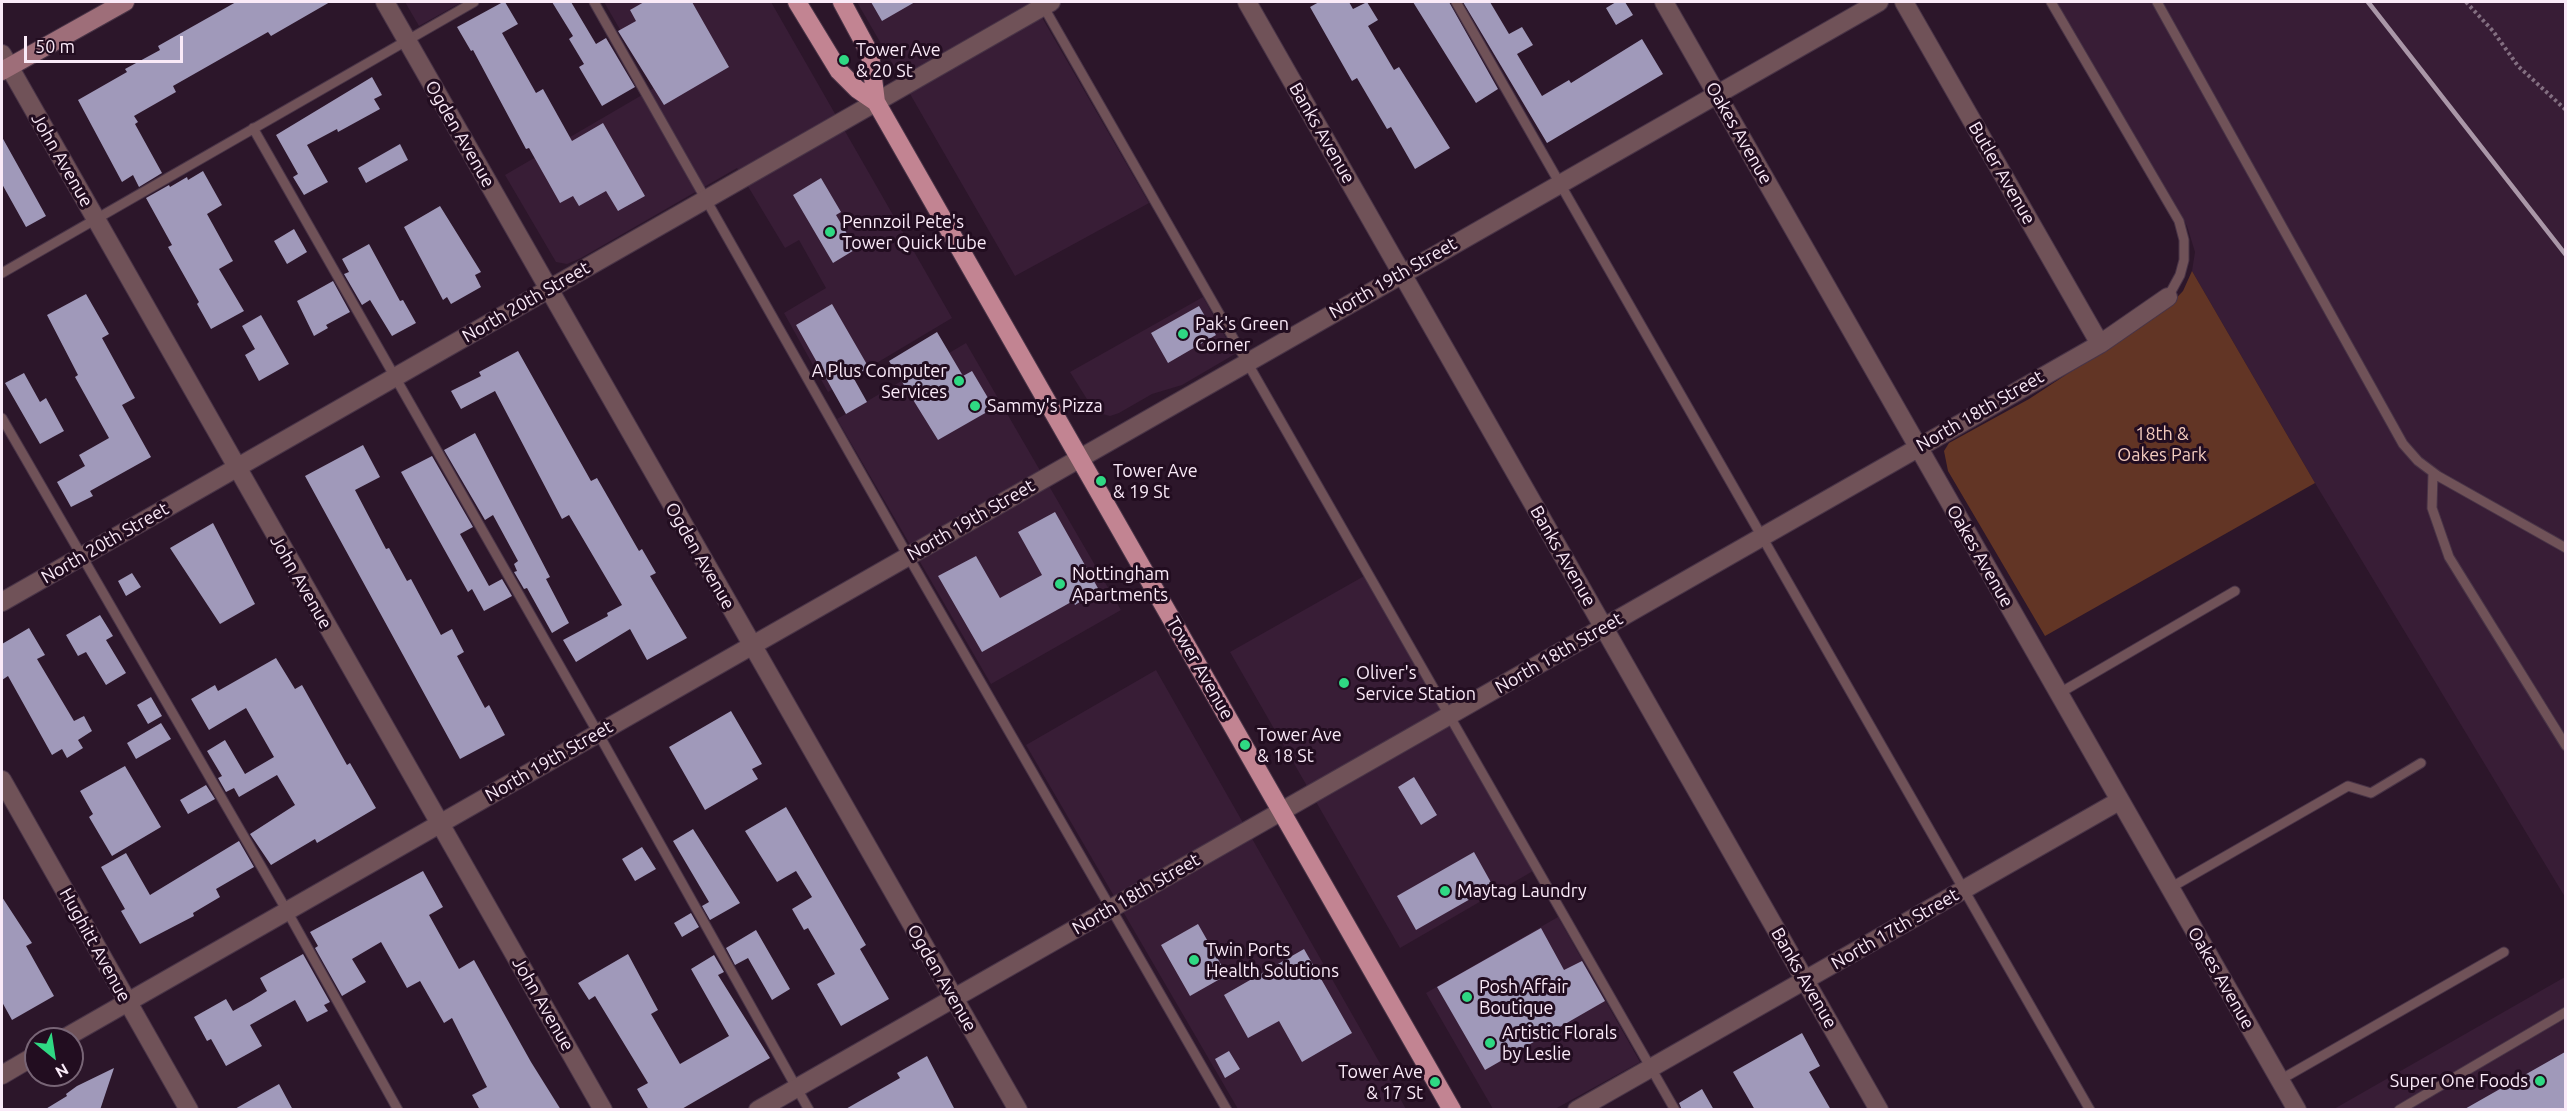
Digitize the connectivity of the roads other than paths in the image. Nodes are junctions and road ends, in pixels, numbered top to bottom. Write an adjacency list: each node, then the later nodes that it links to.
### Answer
1 (125, 2): 16 (street)
2 (385, 2): 15 (street, Ogden Avenue)
3 (474, 2): 15 (lane)
4 (594, 2): 21 (lane)
5 (796, 2): 18 (main road, Tower Avenue)
6 (842, 2): 18 (main road, Tower Avenue)
7 (1247, 2): 24 (street, Banks Avenue)
8 (1456, 2): 20 (lane)
9 (1664, 2): 17 (street, Oakes Avenue)
10 (1879, 2): 17 (street, North 19th Street)
11 (1904, 2): 27 (street, Butler Avenue)
12 (2051, 2): 26 (lane)
13 (2157, 2): 34 (lane)
14 (1045, 3): 18 (street, North 20th Street); 28 (lane)
15 (407, 40): 19 (lane); 25 (street, Ogden Avenue)
16 (4, 64): 22 (street, John Avenue)
17 (1716, 93): 20 (street, North 19th Street); 31 (street, Oakes Avenue)
18 (876, 102): 21 (street, North 20th Street); 32 (main road, Tower Avenue)
19 (253, 128): 22 (lane); 29 (lane)
20 (1560, 182): 24 (street, North 19th Street); 35 (lane)
21 (707, 199): 25 (street, North 20th Street); 38 (lane)
22 (95, 218): 23 (lane); 33 (street, John Avenue)
23 (2, 273)
24 (1401, 273): 28 (street, North 19th Street); 41 (street, Banks Avenue)
25 (549, 289): 29 (street, North 20th Street); 42 (street, Ogden Avenue)
26 (2168, 297): 27 (street, North 18th Street)
27 (2100, 344): 31 (street, North 18th Street)
28 (1247, 362): 32 (street, North 19th Street); 44 (lane)
29 (395, 377): 33 (street, North 20th Street); 45 (lane)
30 (2, 418): 37 (lane)
31 (1918, 447): 35 (street, North 18th Street); 43 (street, Oakes Avenue)
32 (1079, 458): 38 (street, North 19th Street); 50 (main road, Tower Avenue)
33 (236, 468): 37 (street, North 20th Street); 51 (street, John Avenue)
34 (2433, 473): 36 (lane); 46 (lane)
35 (1762, 536): 41 (street, North 18th Street); 53 (lane)
36 (2565, 548)
37 (81, 556): 40 (street, North 20th Street); 55 (lane)
38 (908, 556): 42 (street, North 19th Street); 54 (lane)
39 (2235, 591): 43 (lane)
40 (2, 602)
41 (1603, 627): 44 (street, North 18th Street); 57 (street, Banks Avenue)
42 (751, 645): 45 (street, North 19th Street); 58 (street, Ogden Avenue)
43 (2058, 694): 49 (street, Oakes Avenue)
44 (1451, 714): 50 (street, North 18th Street); 63 (lane)
45 (598, 733): 51 (street, North 19th Street); 66 (lane)
46 (2565, 746)
47 (2421, 763): 52 (lane)
48 (2, 780): 59 (street, Hughitt Avenue)
49 (2119, 801): 52 (street, Oakes Avenue); 53 (street, North 17th Street)
50 (1281, 811): 54 (street, North 18th Street); 74 (main road, Tower Avenue)
51 (439, 824): 55 (street, North 19th Street); 69 (street, John Avenue)
52 (2170, 888): 65 (street, Oakes Avenue)
53 (1964, 890): 57 (street, North 17th Street); 78 (lane)
54 (1112, 908): 58 (street, North 18th Street); 73 (lane)
55 (287, 911): 59 (street, North 19th Street); 68 (lane)
56 (2504, 952): 65 (lane)
57 (1806, 981): 63 (street, North 17th Street); 77 (street, Banks Avenue)
58 (954, 998): 66 (street, North 18th Street); 72 (street, Ogden Avenue)
59 (127, 1003): 61 (street, North 19th Street); 67 (street, Hughitt Avenue)
60 (2565, 1012): 80 (lane)
61 (84, 1027)
62 (24, 1062): 64 (street)
63 (1651, 1068): 75 (street, North 17th Street); 76 (lane)
64 (2, 1075)
65 (2280, 1080): 79 (street, Oakes Avenue)
66 (796, 1087): 70 (street, North 18th Street); 71 (lane)
67 (189, 1110)
68 (398, 1110)
69 (603, 1110)
70 (758, 1110)
71 (809, 1110)
72 (1018, 1110)
73 (1227, 1110)
74 (1452, 1110)
75 (1577, 1110)
76 (1675, 1110)
77 (1879, 1110)
78 (2090, 1110)
79 (2296, 1110)
80 (2399, 1110)

